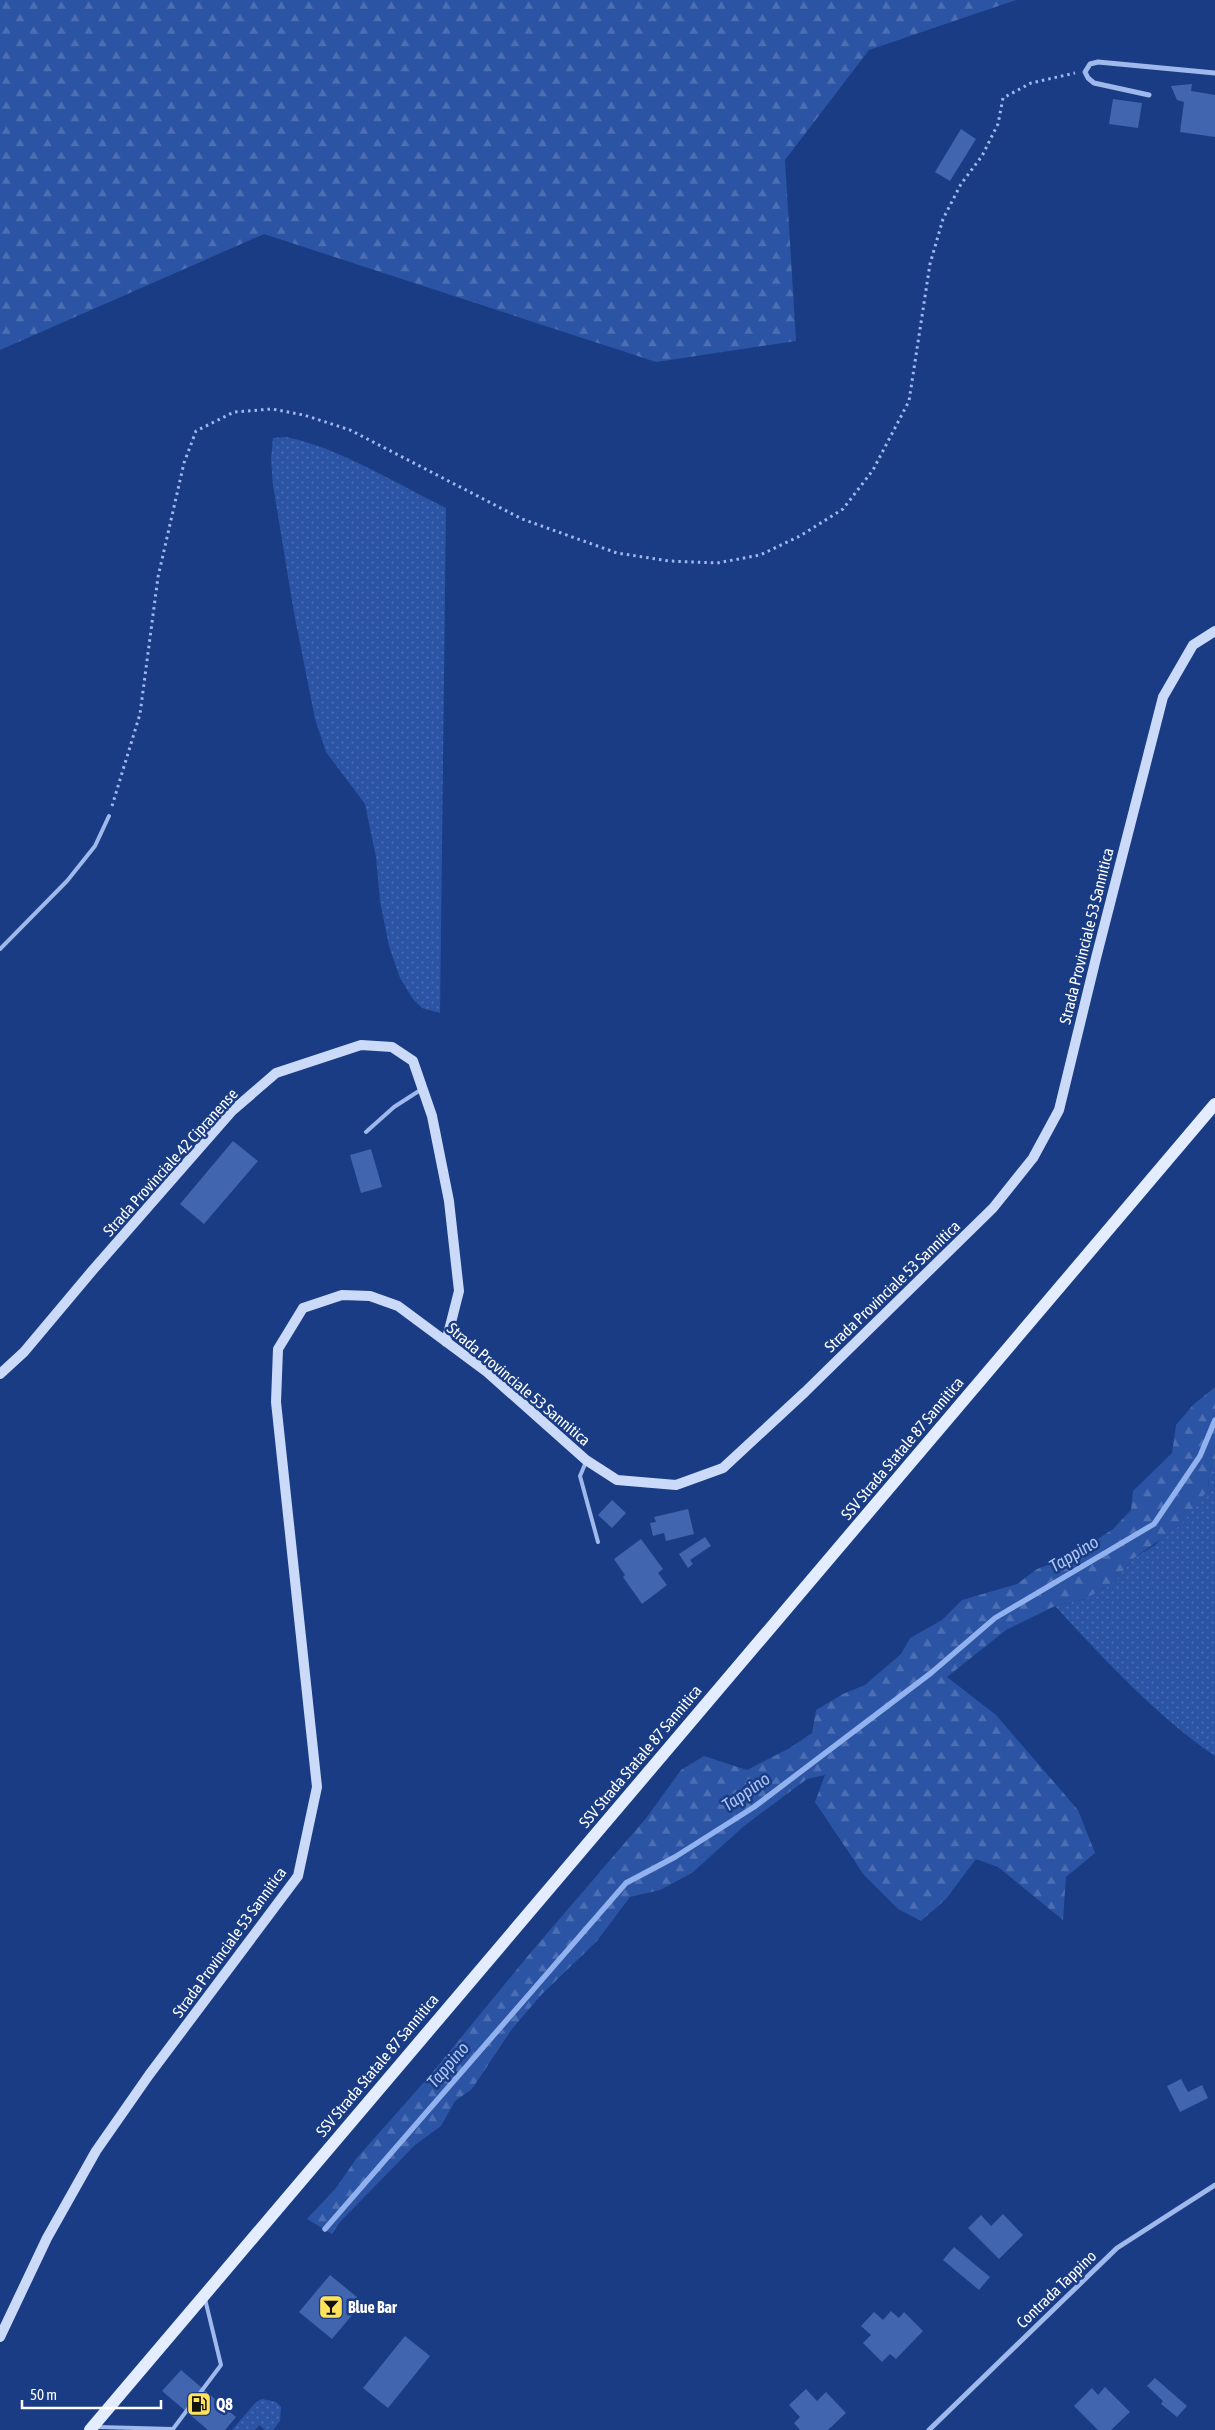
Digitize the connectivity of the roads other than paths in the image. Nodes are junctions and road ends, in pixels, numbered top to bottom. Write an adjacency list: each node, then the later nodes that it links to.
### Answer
1 (1215, 74): 2 (street)
2 (1149, 95)
3 (1215, 631): 11 (street, Strada Provinciale 53 Sannitica)
4 (109, 816): 5 (lane)
5 (0, 949)
6 (423, 1087): 8 (lane); 9 (street, Strada Provinciale 42 Cipranense); 10 (street, Strada Provinciale 42 Cipranense)
7 (1215, 1104): 14 (main road, SSV Strada Statale 87 Sannitica)
8 (366, 1132)
9 (446, 1342): 11 (street, Strada Provinciale 53 Sannitica); 15 (street, Strada Provinciale 53 Sannitica)
10 (0, 1374)
11 (586, 1460): 12 (lane)
12 (598, 1542)
13 (1215, 2185): 17 (street, Contrada Tappino)
14 (204, 2295): 16 (main road, SSV Strada Statale 87 Sannitica); 16 (lane)
15 (0, 2337)
16 (92, 2428)
17 (929, 2430)

